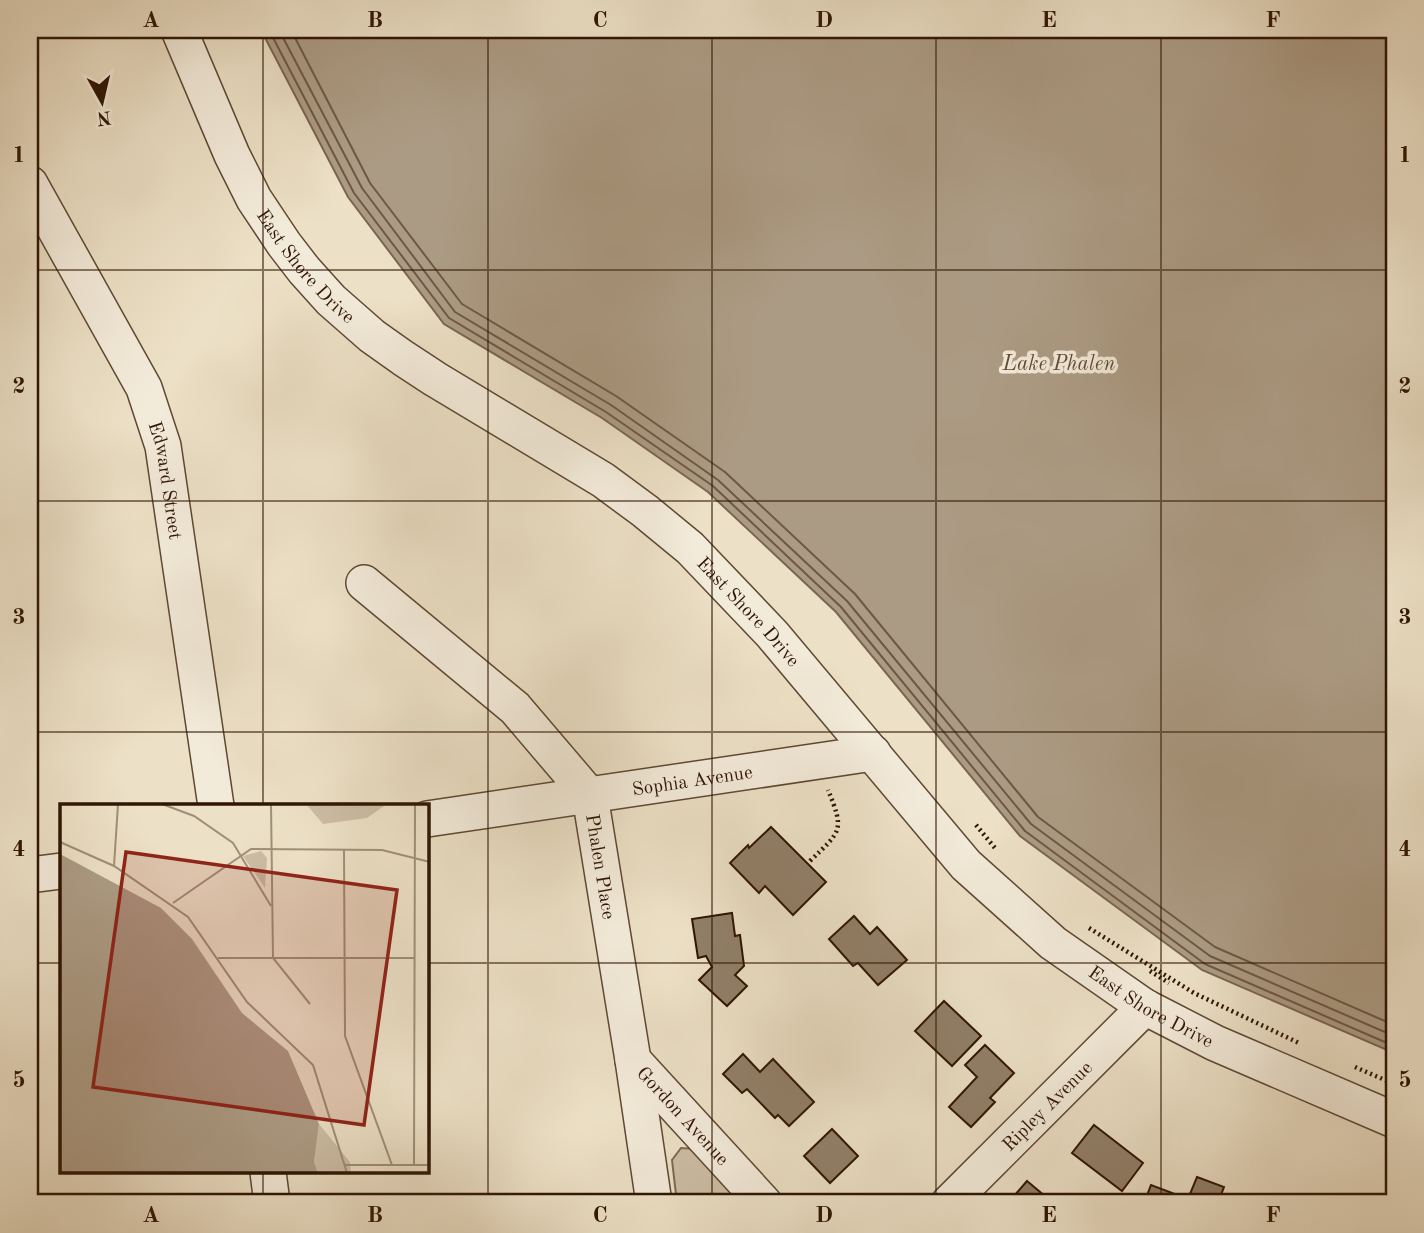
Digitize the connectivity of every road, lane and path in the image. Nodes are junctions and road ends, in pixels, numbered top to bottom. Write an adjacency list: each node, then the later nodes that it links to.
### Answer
1 (179, 30): 4 (street, East Shore Drive)
2 (30, 184): 7 (street, Edward Street)
3 (364, 583): 6 (street, Phalen Place)
4 (873, 753): 6 (street, Sophia Avenue); 12 (street, East Shore Drive)
5 (824, 781): 9 (path)
6 (590, 796): 8 (street, Sophia Avenue); 13 (street, Phalen Place)
7 (216, 804)
8 (429, 819)
9 (810, 861)
10 (60, 871): 11 (street)
11 (30, 875)
12 (1145, 1007): 14 (street, East Shore Drive); 19 (street, Ripley Avenue)
13 (633, 1060): 17 (street, Phalen Place); 18 (street, Gordon Avenue)
14 (1394, 1120)
15 (268, 1174): 16 (street)
16 (272, 1203)
17 (654, 1203)
18 (764, 1203)
19 (949, 1203)

